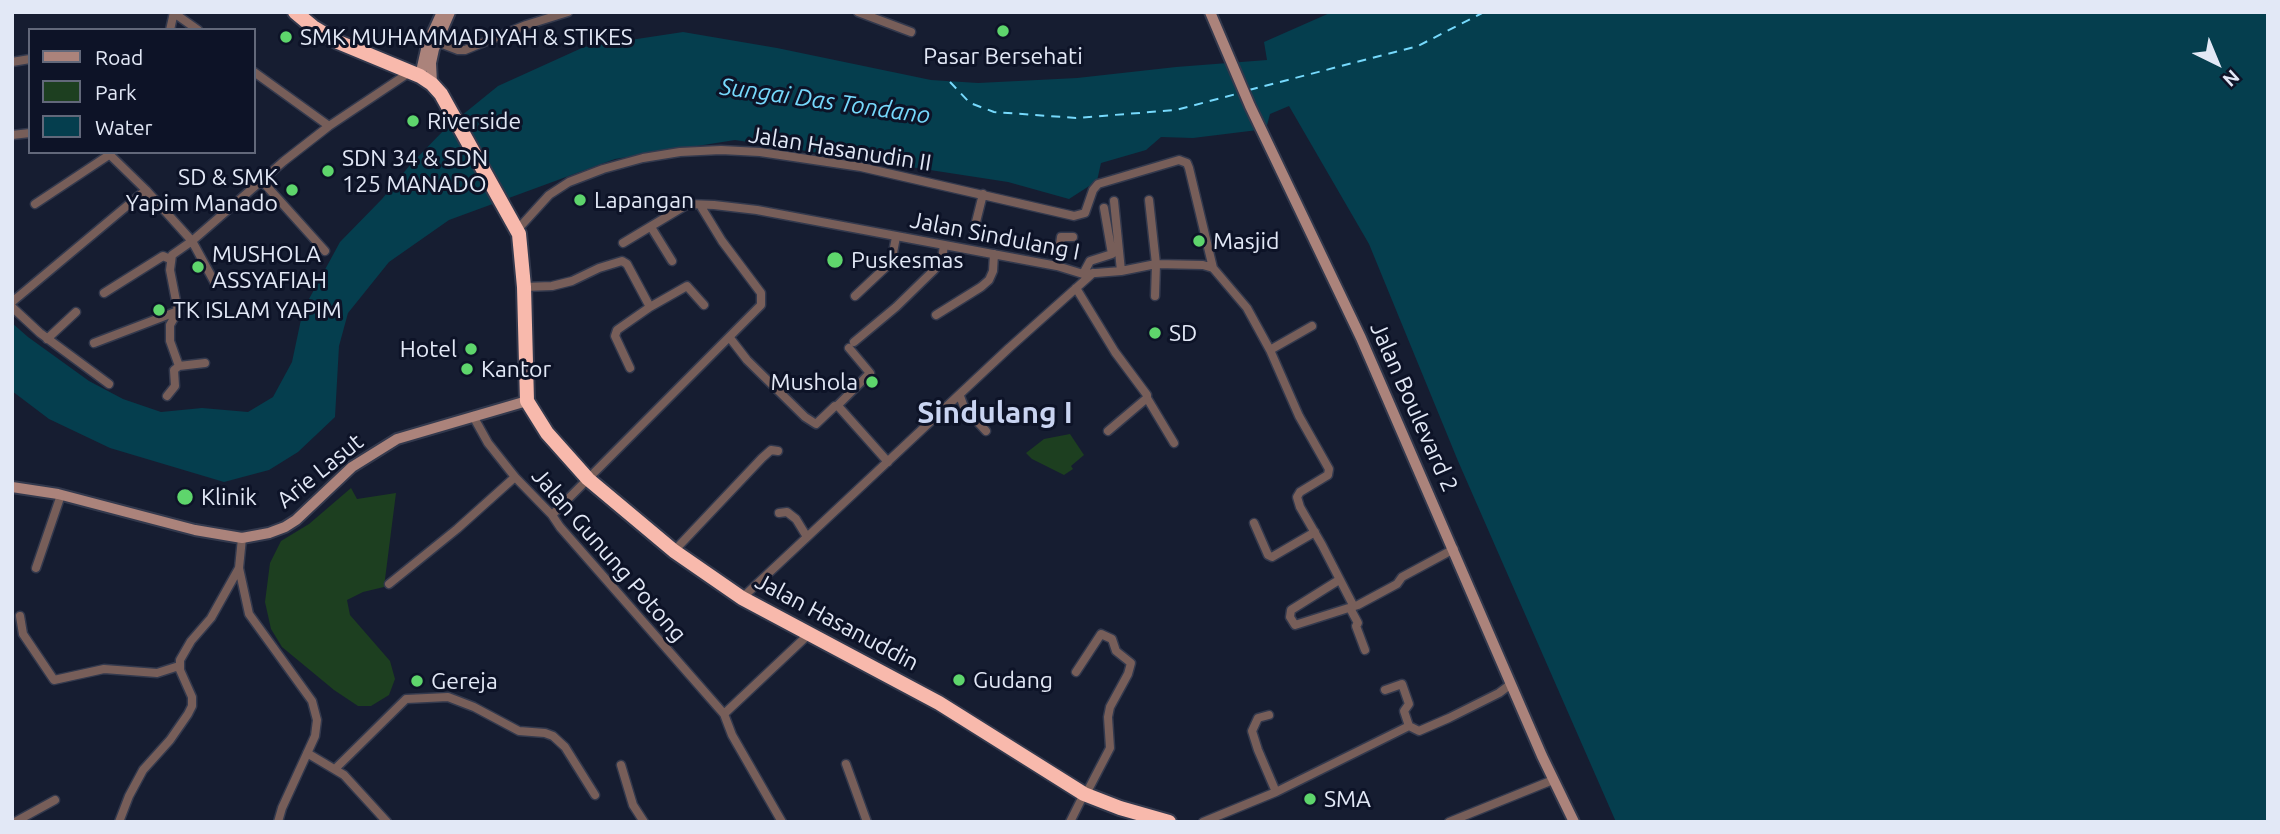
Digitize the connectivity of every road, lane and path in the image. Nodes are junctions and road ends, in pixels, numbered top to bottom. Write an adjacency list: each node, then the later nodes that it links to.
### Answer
1 (295, 12): 14 (highway)
2 (442, 12): 12 (main road)
3 (450, 12): 12 (main road)
4 (568, 12): 12 (street)
5 (858, 12): 9 (street)
6 (891, 12): 9 (street)
7 (1210, 12): 85 (main road, Jalan Boulevard 2)
8 (174, 13): 10 (street)
9 (888, 22): 11 (street)
10 (195, 28)
11 (907, 30)
12 (432, 42): 14 (main road)
13 (256, 73): 15 (street)
14 (426, 82): 15 (street); 26 (highway)
15 (329, 126): 17 (street)
16 (108, 154): 18 (street); 22 (street)
17 (262, 181): 30 (street); 33 (street)
18 (146, 190): 30 (street); 49 (street)
19 (983, 194): 26 (street, Jalan Hasanudin II); 27 (street); 39 (street, Jalan Hasanudin II)
20 (1149, 200): 37 (street)
21 (1114, 201): 40 (street)
22 (35, 204)
23 (701, 205): 25 (street); 28 (street, Jalan Sindulang I); 56 (street)
24 (1104, 208): 42 (street)
25 (651, 227): 31 (street); 36 (street)
26 (518, 229): 44 (highway)
27 (974, 230)
28 (897, 237): 32 (street, Jalan Sindulang I); 47 (street)
29 (1073, 237): 38 (street)
30 (192, 241): 35 (street); 43 (street)
31 (623, 243)
32 (944, 245): 34 (street, Jalan Sindulang I); 68 (street)
33 (325, 251)
34 (994, 254): 38 (street, Jalan Sindulang I); 54 (street)
35 (170, 259): 46 (street); 53 (street)
36 (672, 261)
37 (1156, 264): 39 (street, Jalan Sindulang I); 40 (street, Jalan Sindulang I); 48 (street)
38 (1058, 266): 42 (street, Jalan Sindulang I)
39 (1213, 268): 59 (street)
40 (1121, 271): 41 (street, Jalan Sindulang I)
41 (1093, 273): 42 (street, Jalan Sindulang I); 45 (street)
42 (1083, 274)
43 (215, 282)
44 (524, 287): 51 (street); 67 (highway)
45 (1076, 288): 65 (street); 66 (street)
46 (104, 293)
47 (855, 296)
48 (1155, 296)
49 (12, 304): 57 (street)
50 (704, 305): 51 (street)
51 (650, 307): 62 (street)
52 (76, 312): 57 (street)
53 (178, 312): 58 (street); 61 (street)
54 (936, 315)
55 (1312, 326): 59 (street)
56 (730, 338): 68 (street); 76 (street)
57 (47, 339): 63 (street)
58 (94, 343)
59 (1270, 350): 82 (street)
60 (205, 363): 61 (street)
61 (179, 366): 64 (street)
62 (629, 368)
63 (109, 384)
64 (167, 396)
65 (960, 396): 70 (street); 74 (street)
66 (1147, 398): 71 (street); 72 (street)
67 (527, 401): 69 (main road, Arie Lasut); 76 (highway, Jalan Hasanuddin)
68 (837, 406): 74 (street)
69 (473, 416): 75 (street, Jalan Gunung Potong); 83 (main road, Arie Lasut)
70 (986, 431)
71 (1108, 431)
72 (1174, 443)
73 (778, 451): 86 (street)
74 (888, 462): 84 (street)
75 (515, 477): 80 (street, Jalan Gunung Potong); 90 (street)
76 (588, 479): 80 (street); 86 (highway, Jalan Hasanuddin)
77 (12, 487): 78 (main road, Arie Lasut)
78 (61, 495): 83 (main road, Arie Lasut); 87 (street)
79 (779, 513): 84 (street)
80 (552, 515): 100 (street, Jalan Gunung Potong)
81 (1254, 523): 82 (street)
82 (1315, 532): 89 (street)
83 (242, 537): 88 (street)
84 (807, 537): 91 (street)
85 (1454, 549): 92 (street); 98 (main road, Jalan Boulevard 2)
86 (674, 551): 91 (highway, Jalan Hasanuddin)
87 (36, 568)
88 (239, 568): 96 (street); 103 (street)
89 (1339, 580): 92 (street); 92 (street)
90 (389, 584)
91 (742, 597): 94 (highway, Jalan Hasanuddin)
92 (1355, 605): 95 (street)
93 (20, 617): 96 (street)
94 (809, 634): 100 (street); 109 (highway, Jalan Hasanuddin)
95 (1365, 650)
96 (179, 666): 113 (street)
97 (1076, 672): 109 (street)
98 (1511, 684): 102 (street); 107 (main road, Jalan Boulevard 2)
99 (1385, 690): 102 (street)
100 (724, 714): 117 (street, Jalan Gunung Potong)
101 (1269, 715): 108 (street)
102 (1409, 726): 108 (street)
103 (307, 753): 106 (street); 114 (street)
104 (846, 764): 118 (street)
105 (621, 765): 116 (street)
106 (335, 769): 110 (street); 115 (street)
107 (1553, 780): 122 (street); 123 (main road, Jalan Boulevard 2)
108 (1276, 792): 121 (street)
109 (1085, 794): 119 (street); 120 (highway, Jalan Hasanuddin)
110 (596, 795)
111 (55, 800): 112 (street)
112 (15, 822)
113 (119, 822)
114 (278, 822)
115 (387, 822)
116 (644, 822)
117 (782, 822)
118 (867, 822)
119 (1070, 822)
120 (1169, 822)
121 (1203, 822)
122 (1449, 822)
123 (1574, 822)

